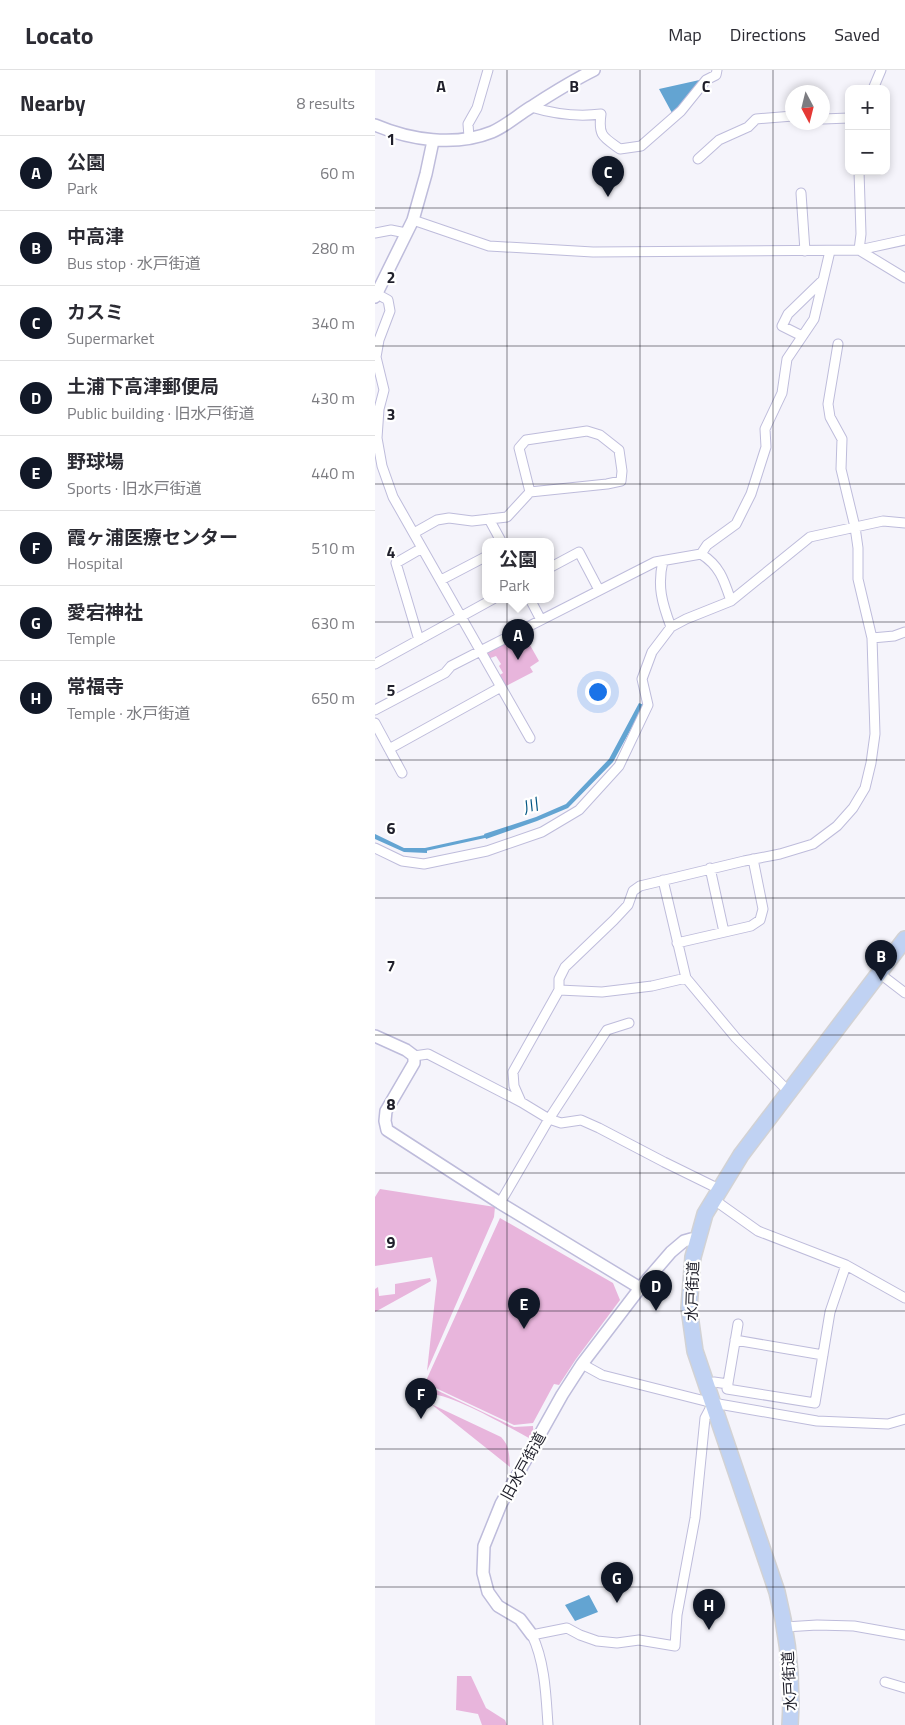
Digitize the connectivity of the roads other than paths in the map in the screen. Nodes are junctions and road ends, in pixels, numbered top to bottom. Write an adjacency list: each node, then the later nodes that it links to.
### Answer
1 (489, 70): 11 (street)
2 (594, 70): 6 (street)
3 (717, 70): 6 (street)
4 (881, 70): 5 (street)
5 (875, 85)
6 (531, 107): 11 (street)
7 (785, 117): 13 (street)
8 (845, 118): 9 (street)
9 (830, 119)
10 (375, 125): 12 (street)
11 (469, 137): 12 (street)
12 (433, 140): 16 (street)
13 (697, 159)
14 (859, 175): 20 (street)
15 (801, 193): 21 (street)
16 (413, 220): 18 (street); 21 (street)
17 (375, 233): 18 (street)
18 (406, 233): 25 (street)
19 (905, 240): 20 (street)
20 (859, 250): 22 (street); 23 (street)
21 (805, 251): 22 (street)
22 (830, 251): 24 (street)
23 (905, 278)
24 (821, 282): 26 (street); 26 (street)
25 (376, 295): 28 (street)
26 (802, 336): 37 (street)
27 (838, 344): 33 (street)
28 (378, 401): 29 (street)
29 (376, 440): 34 (street)
30 (529, 492): 30 (street); 31 (street)
31 (489, 519): 34 (street); 35 (street)
32 (905, 523): 33 (street)
33 (855, 527): 43 (street); 50 (street)
34 (414, 533): 36 (street)
35 (499, 538)
36 (422, 548): 41 (street); 51 (street)
37 (701, 554): 39 (street); 43 (street)
38 (482, 559): 41 (street)
39 (663, 561): 42 (street); 48 (street)
40 (554, 565): 42 (street)
41 (441, 580): 46 (street)
42 (599, 590): 47 (street)
43 (731, 601): 48 (street)
44 (486, 603): 46 (street)
45 (532, 603): 47 (street)
46 (461, 617): 51 (street); 52 (street)
47 (541, 620): 52 (street)
48 (671, 627): 60 (street)
49 (905, 632): 50 (street)
50 (872, 638): 61 (street)
51 (419, 640): 53 (street)
52 (480, 651): 54 (street); 55 (street)
53 (375, 664)
54 (501, 687): 57 (street); 58 (street)
55 (375, 710)
56 (375, 723): 58 (street)
57 (530, 738)
58 (389, 749): 59 (street)
59 (402, 772)
60 (375, 848)
61 (753, 859): 62 (street); 64 (street)
62 (710, 868): 63 (street); 64 (street)
63 (663, 880): 66 (street); 69 (street)
64 (724, 932): 66 (street)
65 (905, 939): 67 (highway, 水戸街道)
66 (677, 943): 68 (street)
67 (879, 973): 70 (street); 74 (highway, 水戸街道)
68 (686, 978): 69 (street); 74 (street)
69 (559, 990): 75 (street)
70 (905, 993)
71 (629, 1023): 76 (street)
72 (375, 1036): 73 (street)
73 (414, 1056): 75 (street); 78 (street)
74 (789, 1092): 77 (highway, 水戸街道)
75 (521, 1102): 76 (street)
76 (549, 1119): 77 (street); 78 (street)
77 (716, 1194): 79 (highway, 水戸街道); 80 (street)
78 (500, 1203): 81 (street)
79 (697, 1240): 81 (street, 旧水戸街道); 88 (highway, 水戸街道)
80 (847, 1265): 82 (street); 85 (street)
81 (639, 1288): 86 (street, 旧水戸街道)
82 (905, 1298)
83 (738, 1324): 84 (street)
84 (735, 1340): 85 (street); 87 (street)
85 (823, 1355): 87 (street)
86 (582, 1364): 89 (street); 92 (street, 旧水戸街道)
87 (728, 1384): 88 (street)
88 (706, 1385): 89 (highway, 水戸街道)
89 (713, 1403): 90 (street); 91 (highway, 水戸街道); 92 (street)
90 (905, 1419)
91 (785, 1628): 93 (street); 97 (highway, 水戸街道)
92 (532, 1635): 96 (street, 旧水戸街道)
93 (905, 1635)
94 (885, 1682): 95 (street)
95 (905, 1688)
96 (548, 1725)
97 (790, 1725)

